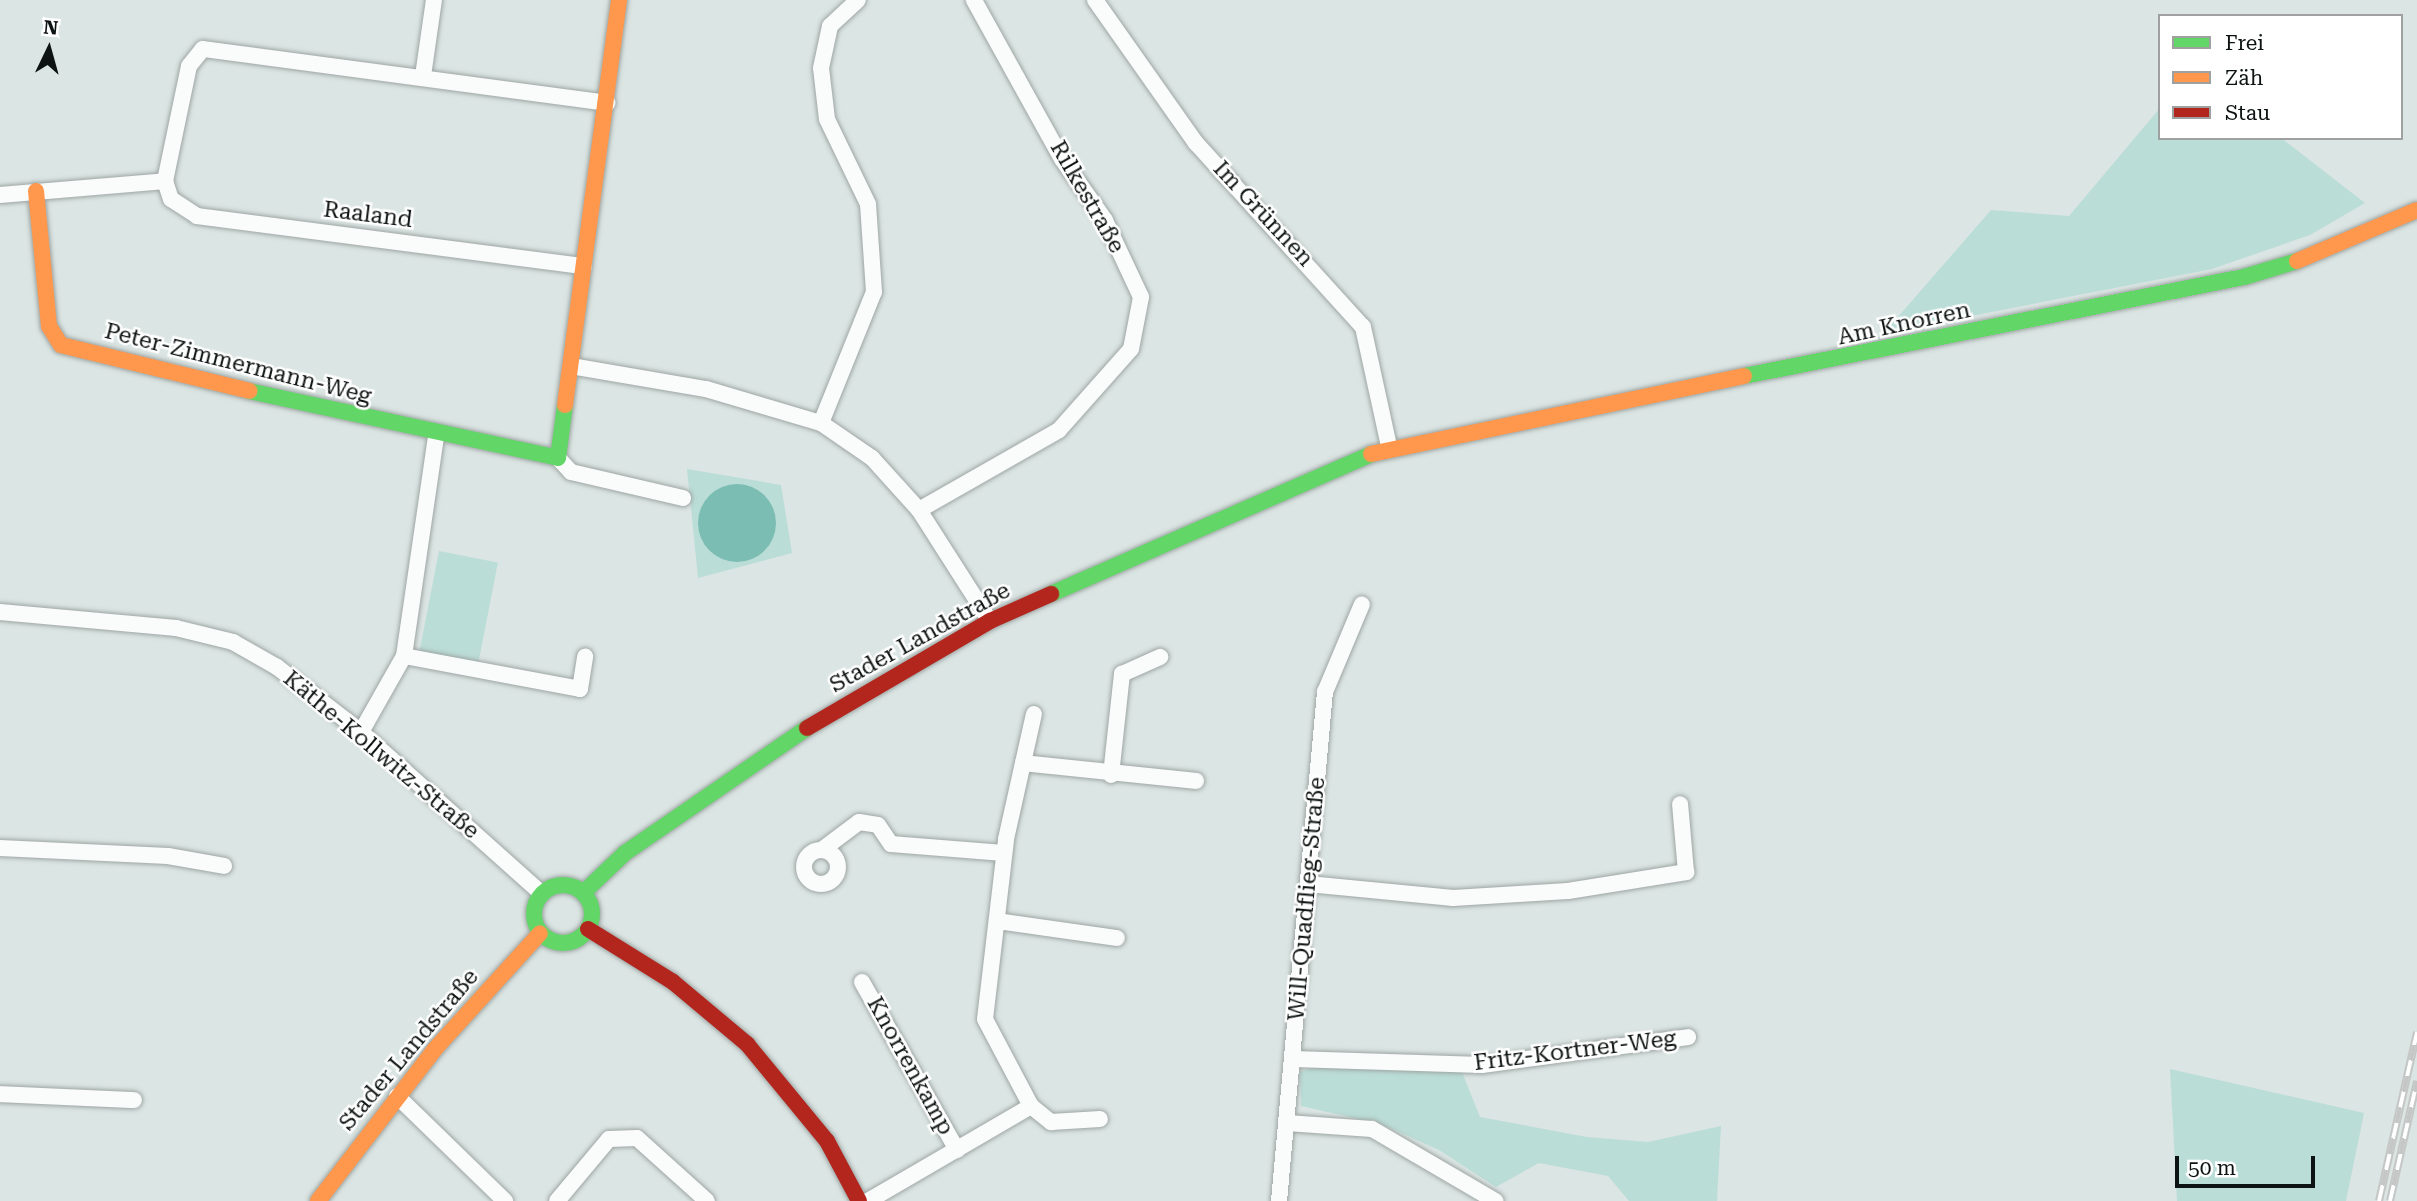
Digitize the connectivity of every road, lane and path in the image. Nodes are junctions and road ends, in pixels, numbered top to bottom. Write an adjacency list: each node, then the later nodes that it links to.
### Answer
1 (434, 0): 6 (street)
2 (619, 0): 7 (street)
3 (858, 0): 14 (street)
4 (974, 0): 19 (street, Rilkestraße)
5 (1095, 0): 16 (street, Im Grünnen)
6 (424, 76): 7 (street); 8 (street)
7 (607, 103): 12 (street)
8 (165, 181): 9 (street); 12 (street, Raaland)
9 (36, 191): 10 (street); 15 (street, Peter-Zimmermann-Weg)
10 (0, 195)
11 (2417, 209): 16 (street, Am Knorren)
12 (584, 266): 13 (street)
13 (571, 366): 14 (street); 17 (street)
14 (821, 423): 19 (street)
15 (436, 436): 17 (street, Peter-Zimmermann-Weg); 23 (street)
16 (1390, 446): 22 (street, Stader Landstraße)
17 (558, 458): 18 (street, Peter-Zimmermann-Weg)
18 (683, 498)
19 (919, 510): 22 (street)
20 (1363, 604): 36 (street, Will-Quadflieg-Straße)
21 (0, 612): 27 (street, Käthe-Kollwitz-Straße)
22 (990, 621): 38 (street, Stader Landstraße)
23 (404, 656): 24 (street); 27 (street)
24 (585, 656)
25 (1160, 657): 29 (street)
26 (1034, 714): 28 (street)
27 (361, 732): 37 (street, Käthe-Kollwitz-Straße)
28 (1023, 763): 29 (street); 34 (street)
29 (1111, 775): 30 (street)
30 (1196, 781)
31 (1680, 804): 36 (street)
32 (0, 848): 35 (street)
33 (822, 849): 34 (street)
34 (1004, 853): 39 (street)
35 (225, 866)
36 (1308, 884): 45 (street, Will-Quadflieg-Straße)
37 (541, 893): 38 (street); 41 (street)
38 (583, 893): 40 (street)
39 (997, 921): 42 (street); 49 (street)
40 (588, 929): 41 (street); 57 (street)
41 (540, 933): 47 (street, Stader Landstraße)
42 (1117, 938)
43 (862, 982): 52 (street, Knorrenkamp)
44 (1688, 1037): 45 (street, Fritz-Kortner-Weg)
45 (1293, 1059): 51 (street, Will-Quadflieg-Straße)
46 (0, 1094): 48 (street)
47 (397, 1096): 53 (street, Stader Landstraße); 54 (street)
48 (134, 1100)
49 (1031, 1106): 50 (street); 52 (street, Knorrenkamp)
50 (1100, 1119)
51 (1287, 1122): 59 (street, Will-Quadflieg-Straße); 60 (street)
52 (957, 1150): 58 (street, Knorrenkamp)
53 (318, 1201)
54 (505, 1201)
55 (557, 1201): 56 (street)
56 (707, 1201)
57 (859, 1201)
58 (868, 1201)
59 (1279, 1201)
60 (1495, 1201)

